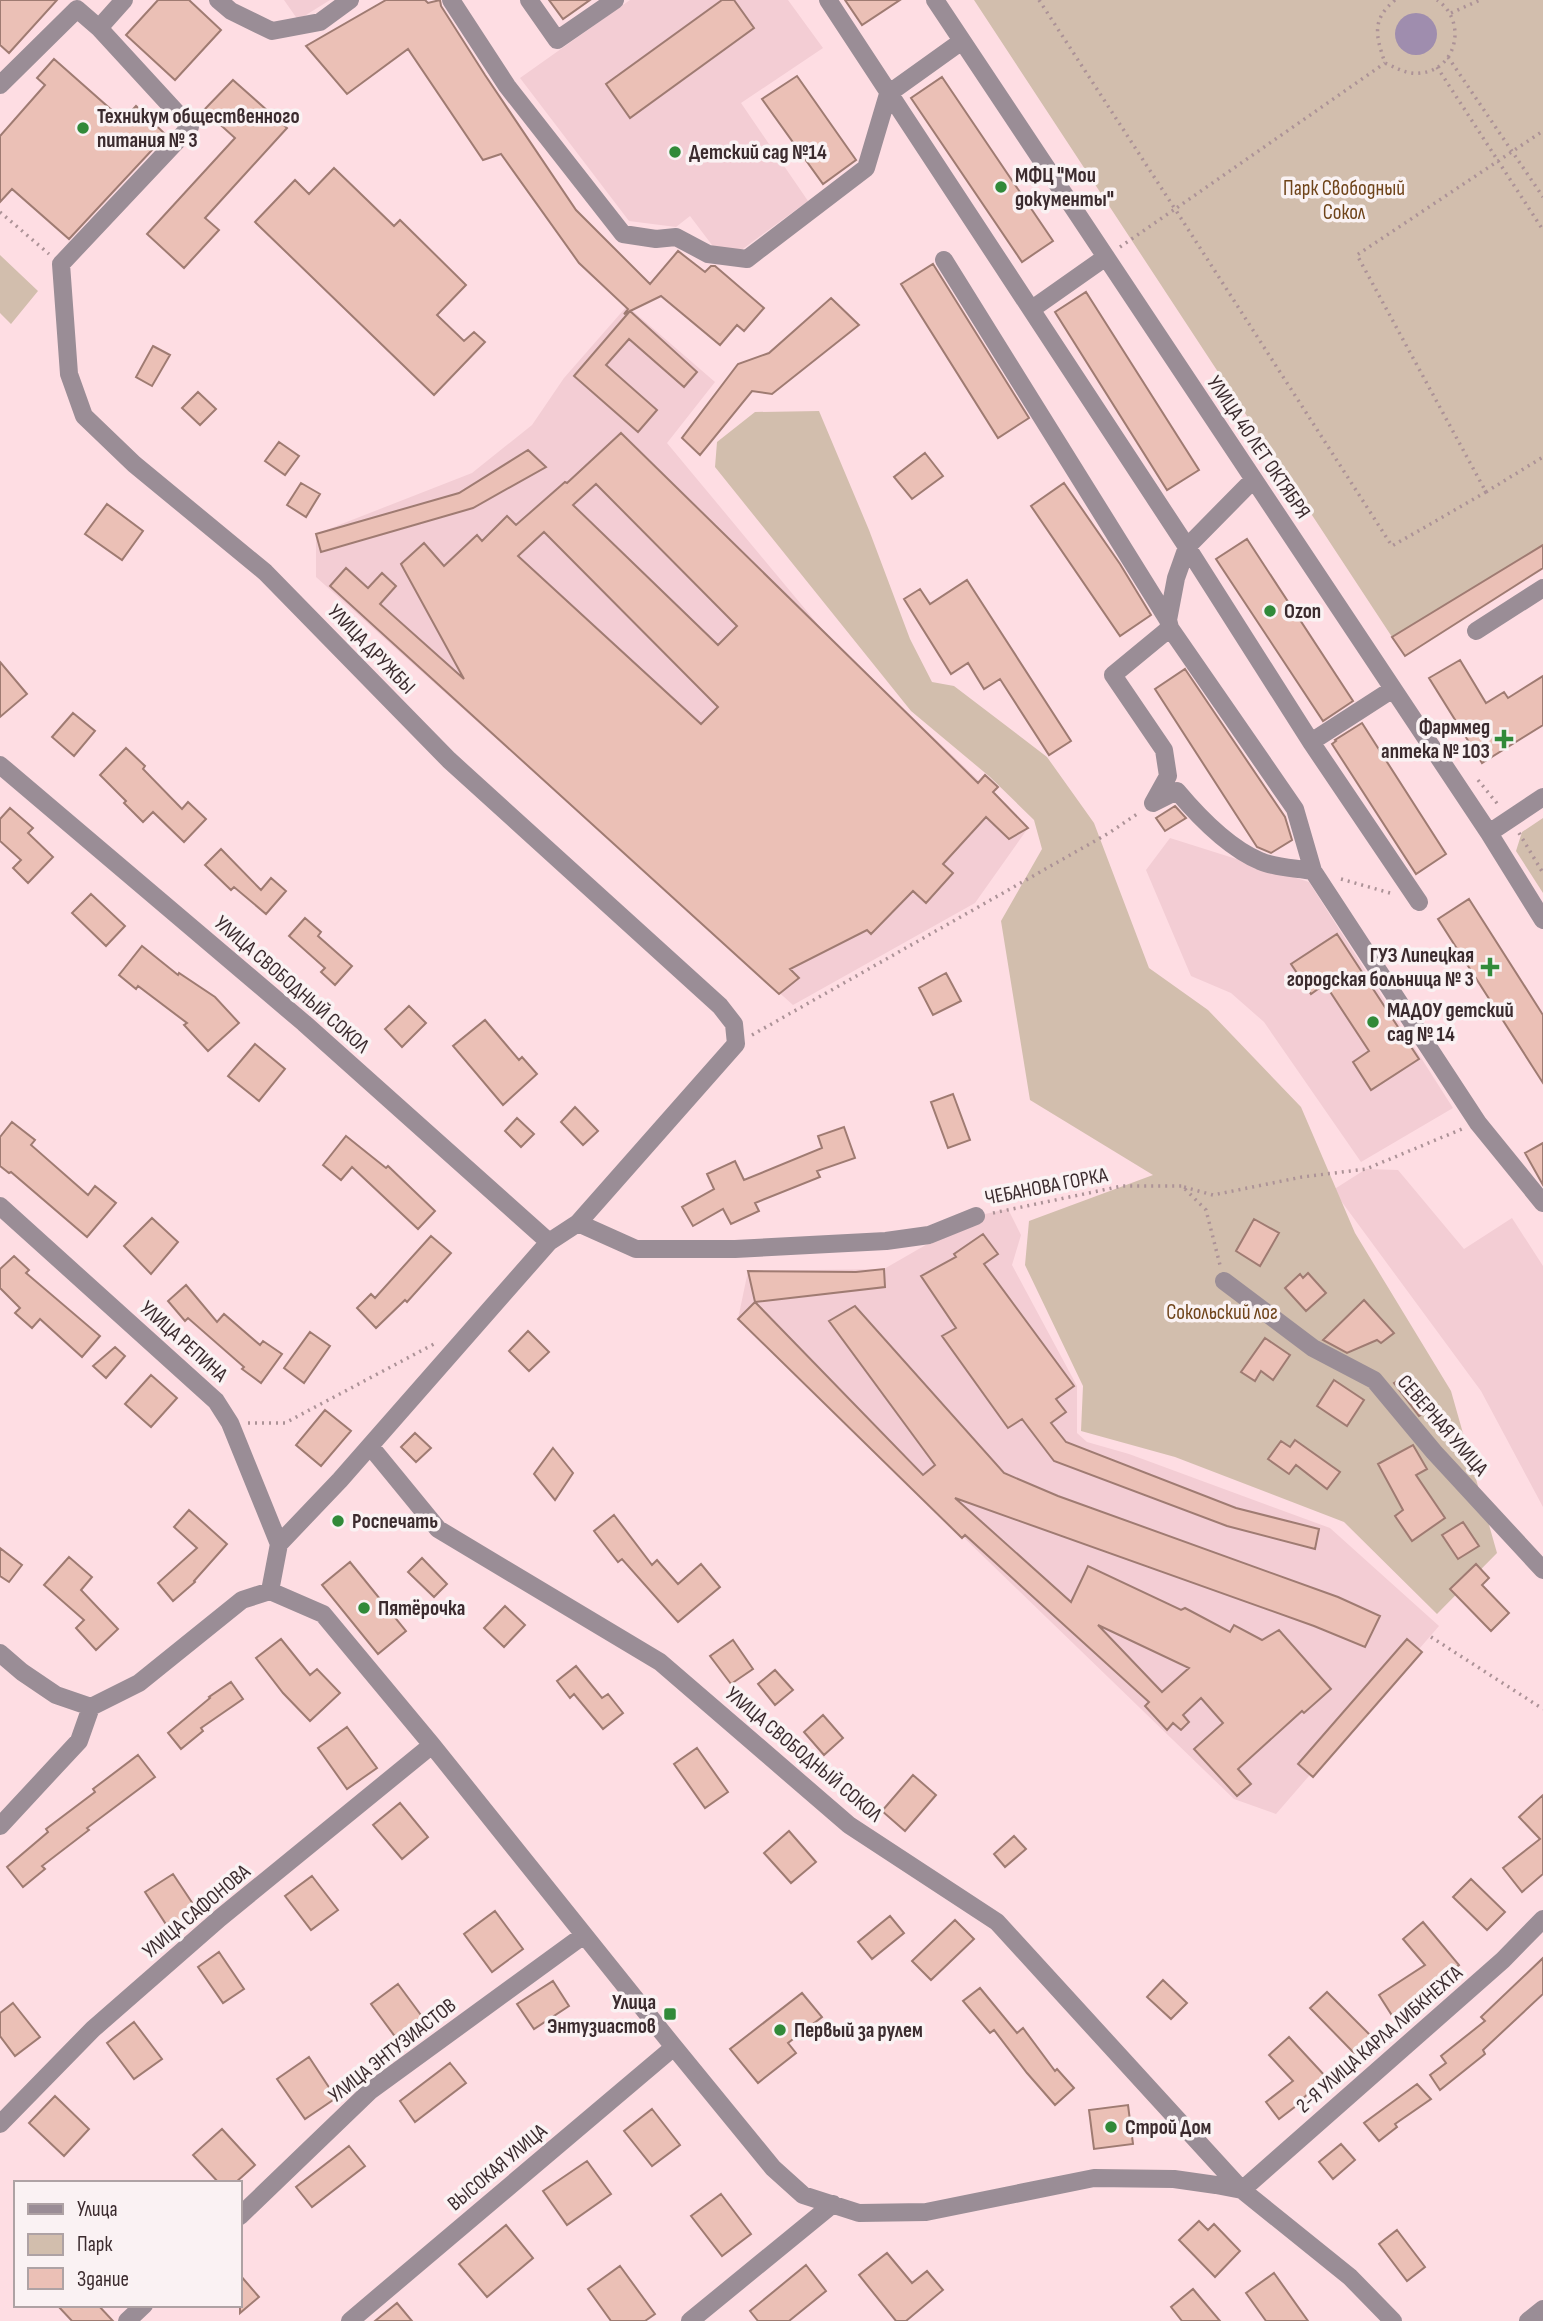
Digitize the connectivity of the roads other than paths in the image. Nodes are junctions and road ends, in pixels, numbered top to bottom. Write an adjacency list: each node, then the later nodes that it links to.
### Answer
1 (124, 0): 9 (street)
2 (218, 0): 3 (street)
3 (350, 0)
4 (451, 0): 12 (street)
5 (529, 0): 6 (street)
6 (615, 0)
7 (828, 0): 12 (street)
8 (935, 0): 10 (street, УЛИЦА 40 ЛЕТ ОКТЯБРЯ)
9 (99, 28): 11 (street); 32 (street, УЛИЦА ДРУЖБЫ)
10 (962, 41): 12 (street); 13 (street, УЛИЦА 40 ЛЕТ ОКТЯБРЯ)
11 (0, 85)
12 (888, 94): 15 (street)
13 (1105, 257): 15 (street); 16 (street, УЛИЦА 40 ЛЕТ ОКТЯБРЯ)
14 (944, 260): 19 (street)
15 (1032, 309): 17 (street)
16 (1253, 480): 17 (street); 21 (street, УЛИЦА 40 ЛЕТ ОКТЯБРЯ)
17 (1187, 547): 19 (street); 22 (street)
18 (1543, 588): 20 (street)
19 (1169, 624): 26 (street); 26 (street)
20 (1476, 631)
21 (1392, 689): 22 (street); 25 (street, УЛИЦА 40 ЛЕТ ОКТЯБРЯ)
22 (1311, 742): 27 (street)
23 (0, 765): 33 (street, УЛИЦА СВОБОДНЫЙ СОКОЛ)
24 (1543, 797): 25 (street)
25 (1489, 832): 28 (street, УЛИЦА 40 ЛЕТ ОКТЯБРЯ)
26 (1313, 870): 29 (street)
27 (1419, 902)
28 (1543, 920)
29 (1543, 1203)
30 (0, 1206): 36 (street, УЛИЦА РЕПИНА)
31 (976, 1216): 32 (street)
32 (578, 1223): 33 (street)
33 (550, 1242): 35 (street)
34 (1224, 1281): 37 (street, СЕВЕРНАЯ УЛИЦА)
35 (370, 1446): 36 (street); 47 (street, УЛИЦА СВОБОДНЫЙ СОКОЛ)
36 (279, 1544): 38 (street)
37 (1543, 1570)
38 (270, 1591): 40 (street); 41 (street)
39 (0, 1653): 40 (street)
40 (91, 1707): 42 (street)
41 (432, 1745): 44 (street); 46 (street, УЛИЦА САФОНОВА)
42 (0, 1826)
43 (1543, 1919): 47 (street, 2-Я УЛИЦА КАРЛА ЛИБКНЕХТА)
44 (584, 1935): 45 (street); 49 (street, УЛИЦА ЭНТУЗИАСТОВ)
45 (674, 2047): 48 (street); 53 (street, ВЫСОКАЯ УЛИЦА)
46 (0, 2124)
47 (1241, 2190): 48 (street); 55 (street, УЛИЦА СВОБОДНЫЙ СОКОЛ)
48 (833, 2204): 54 (street)
49 (242, 2214)
50 (142, 2307): 52 (street)
51 (1543, 2309): 56 (street)
52 (128, 2321)
53 (350, 2321)
54 (690, 2321)
55 (1393, 2321)
56 (1528, 2321)

